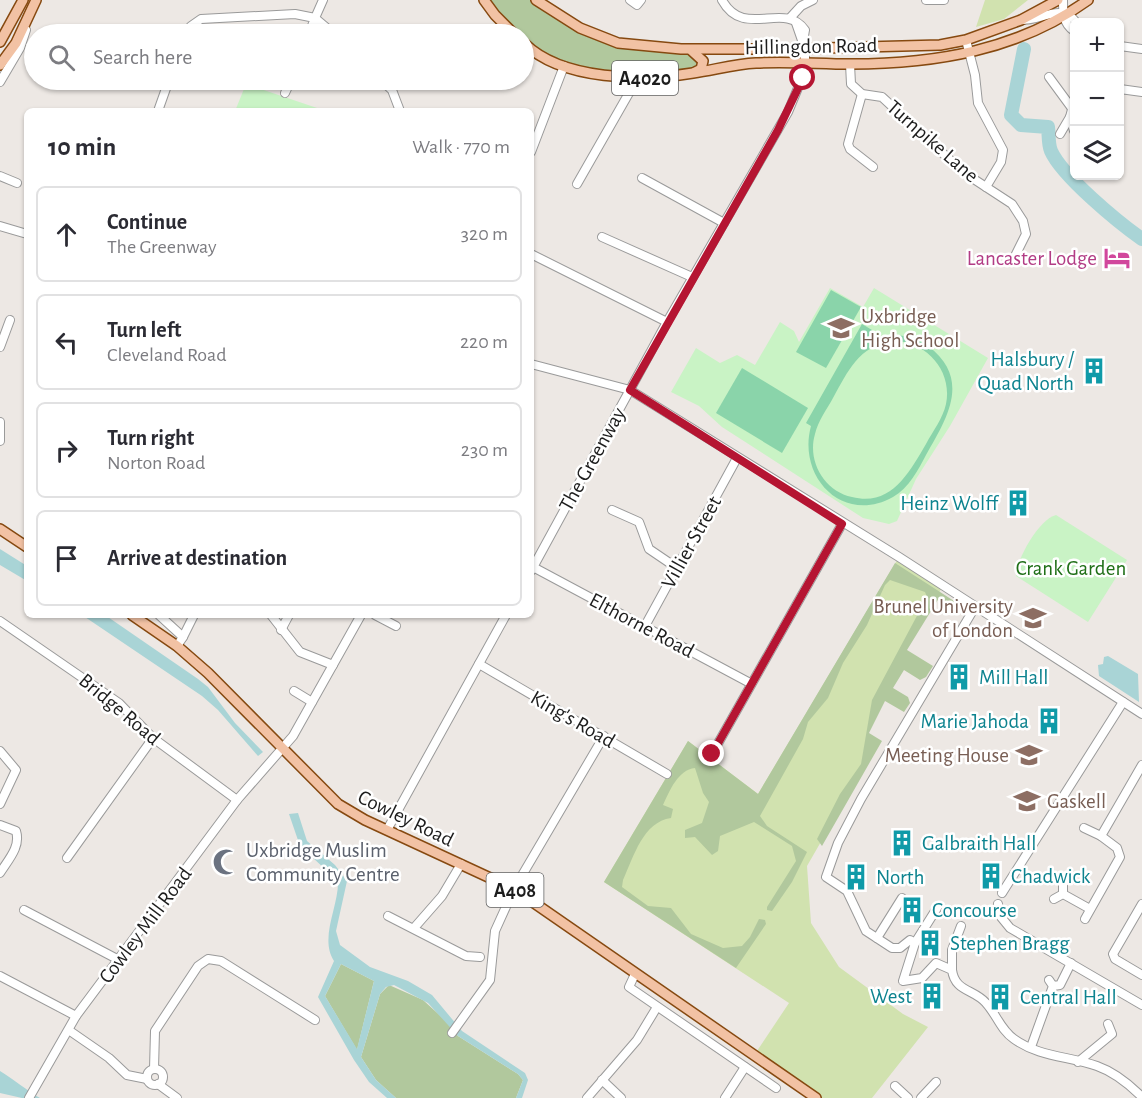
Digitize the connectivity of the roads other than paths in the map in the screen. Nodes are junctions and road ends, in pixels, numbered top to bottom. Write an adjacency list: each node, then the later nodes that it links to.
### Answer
1 (23, 0): 31 (main road)
2 (36, 0): 16 (main road)
3 (323, 0): 17 (street)
4 (484, 0): 26 (main road)
5 (536, 0): 35 (main road, Hillingdon Road / A4020)
6 (630, 0): 14 (street)
7 (722, 0): 19 (street)
8 (813, 0): 19 (street)
9 (944, 0): 13 (street)
10 (1058, 0): 20 (main road, A4020)
11 (1064, 0): 15 (street)
12 (1088, 0): 15 (main road, A4020)
13 (929, 1)
14 (639, 3)
15 (1064, 16): 18 (street); 20 (street); 28 (street); 37 (main road, Hillingdon Road / A4020)
16 (30, 17): 21 (main road); 22 (street)
17 (315, 18): 23 (street); 24 (street); 25 (street)
18 (1073, 18)
19 (793, 20): 32 (street)
20 (1021, 20): 30 (main road, Hillingdon Road / A4020)
21 (26, 24)
22 (28, 24)
23 (193, 24)
24 (313, 24)
25 (322, 24)
26 (505, 24)
27 (24, 27): 40 (main road)
28 (1070, 28)
29 (24, 36): 45 (street)
30 (966, 40): 32 (main road, Hillingdon Road / A4020); 37 (street)
31 (0, 42)
32 (804, 45): 35 (main road, Hillingdon Road / A4020); 38 (street, The Greenway)
33 (1124, 47): 36 (street)
34 (534, 49): 41 (main road, Hillingdon Road / A4020)
35 (681, 49): 42 (main road, A4020)
36 (1142, 49)
37 (969, 53): 39 (main road, Hillingdon Road / A4020); 64 (street)
38 (805, 62): 39 (main road, Hillingdon Road / A4020); 42 (main road, Hillingdon Road / A4020); 65 (street, The Greenway)
39 (850, 64): 52 (street)
40 (0, 65)
41 (564, 66): 44 (main road, Hillingdon Road / A4020); 58 (street)
42 (691, 74): 44 (main road, Hillingdon Road / A4020)
43 (1049, 77): 53 (street)
44 (637, 79): 63 (street)
45 (0, 82)
46 (1124, 89): 50 (street)
47 (165, 90): 54 (street)
48 (286, 90): 51 (street)
49 (392, 90): 55 (street)
50 (1142, 92)
51 (285, 93)
52 (862, 93): 59 (street); 64 (street, Turnpike Lane)
53 (1070, 101)
54 (159, 108)
55 (399, 108)
56 (1070, 117): 57 (street)
57 (1060, 134)
58 (534, 144)
59 (873, 167)
60 (0, 176): 62 (street)
61 (642, 178): 65 (street)
62 (17, 183)
63 (577, 184)
64 (986, 187): 70 (street, Turnpike Lane)
65 (724, 223): 71 (street, The Greenway)
66 (0, 226): 67 (street)
67 (24, 233)
68 (602, 237): 71 (street)
69 (534, 256): 73 (street)
70 (1015, 256)
71 (693, 277): 73 (street, The Greenway)
72 (10, 320): 74 (street)
73 (667, 322): 76 (street, The Greenway)
74 (0, 347)
75 (534, 365): 76 (street)
76 (630, 390): 79 (street); 84 (street, The Greenway)
77 (0, 422): 78 (street)
78 (0, 441)
79 (737, 458): 81 (street); 85 (street, Villier Street)
80 (612, 510): 85 (street)
81 (842, 524): 87 (street); 104 (street)
82 (0, 529): 83 (main road)
83 (24, 545)
84 (534, 565)
85 (677, 568): 98 (street, Villier Street)
86 (534, 570): 98 (street, Elthorne Road)
87 (975, 607): 107 (street); 140 (street)
88 (136, 618): 101 (main road, Cowley Road / A408)
89 (162, 618): 100 (street)
90 (192, 618): 100 (street)
91 (273, 618): 99 (street)
92 (287, 618): 99 (street)
93 (359, 618): 103 (street, Cowley Mill Road)
94 (381, 618): 97 (street)
95 (504, 618): 102 (street)
96 (0, 621): 110 (street, Bridge Road)
97 (396, 626)
98 (645, 626): 104 (street, Elthorne Road)
99 (281, 630): 103 (street)
100 (183, 637): 101 (street)
101 (177, 646): 111 (main road, Cowley Road / A408)
102 (479, 664): 109 (street, King's Road); 120 (street)
103 (333, 665): 106 (street, Cowley Mill Road)
104 (750, 683): 113 (street)
105 (294, 691): 106 (street)
106 (312, 702): 111 (street, Cowley Mill Road)
107 (1123, 702): 108 (street); 127 (street)
108 (1142, 714)
109 (604, 736): 115 (street, King's Road); 126 (street)
110 (153, 738): 116 (street, Bridge Road); 122 (street)
111 (283, 748): 116 (street, Cowley Mill Road); 120 (main road, Cowley Road / A408)
112 (0, 751): 117 (street)
113 (712, 754)
114 (1141, 769): 121 (street)
115 (667, 774)
116 (237, 800): 143 (street, Cowley Mill Road)
117 (0, 804)
118 (0, 825): 124 (street)
119 (1084, 828): 121 (street)
120 (387, 830): 123 (main road, Cowley Road / A408)
121 (1101, 836): 134 (street)
122 (67, 858)
123 (461, 864): 126 (main road, Cowley Road / A408); 139 (street)
124 (0, 873)
125 (1063, 884): 128 (street)
126 (514, 889): 146 (main road, Cowley Road / A408); 157 (street)
127 (1002, 893)
128 (1063, 894): 130 (street); 134 (street)
129 (902, 898): 140 (street)
130 (1054, 899)
131 (998, 904): 144 (street)
132 (1142, 904): 147 (street)
133 (938, 908): 141 (street)
134 (1090, 909): 137 (street)
135 (24, 910): 143 (street)
136 (388, 916): 139 (street)
137 (1085, 919)
138 (961, 926): 145 (street)
139 (414, 928): 142 (street)
140 (878, 938): 141 (street)
141 (915, 942): 149 (street)
142 (480, 957)
143 (119, 960): 153 (street, Cowley Mill Road)
144 (1071, 963): 151 (street); 158 (street)
145 (952, 970): 149 (street); 158 (street)
146 (635, 974): 152 (street); 160 (main road, Cowley Road / A408)
147 (1142, 975)
148 (0, 976): 153 (street)
149 (903, 981): 150 (street)
150 (895, 985)
151 (1142, 1005)
152 (657, 1007): 161 (street); 165 (street)
153 (76, 1016): 156 (street, Cowley Mill Road)
154 (315, 1020): 162 (street)
155 (1108, 1024): 159 (street)
156 (70, 1031): 164 (street); 170 (street, Cowley Mill Road)
157 (452, 1033)
158 (1030, 1047): 159 (street)
159 (1078, 1062): 171 (street)
160 (769, 1065): 163 (street); 176 (main road, Cowley Road / A408)
161 (745, 1066): 163 (street); 175 (street)
162 (154, 1069): 164 (street); 167 (street)
163 (761, 1077): 169 (street)
164 (147, 1078): 167 (street)
165 (602, 1080): 173 (street); 174 (street)
166 (936, 1082): 178 (street)
167 (158, 1084): 172 (street)
168 (895, 1086): 177 (street)
169 (776, 1088)
170 (31, 1094)
171 (1142, 1096)
172 (177, 1098)
173 (587, 1098)
174 (621, 1098)
175 (725, 1098)
176 (816, 1098)
177 (908, 1098)
178 (921, 1098)

